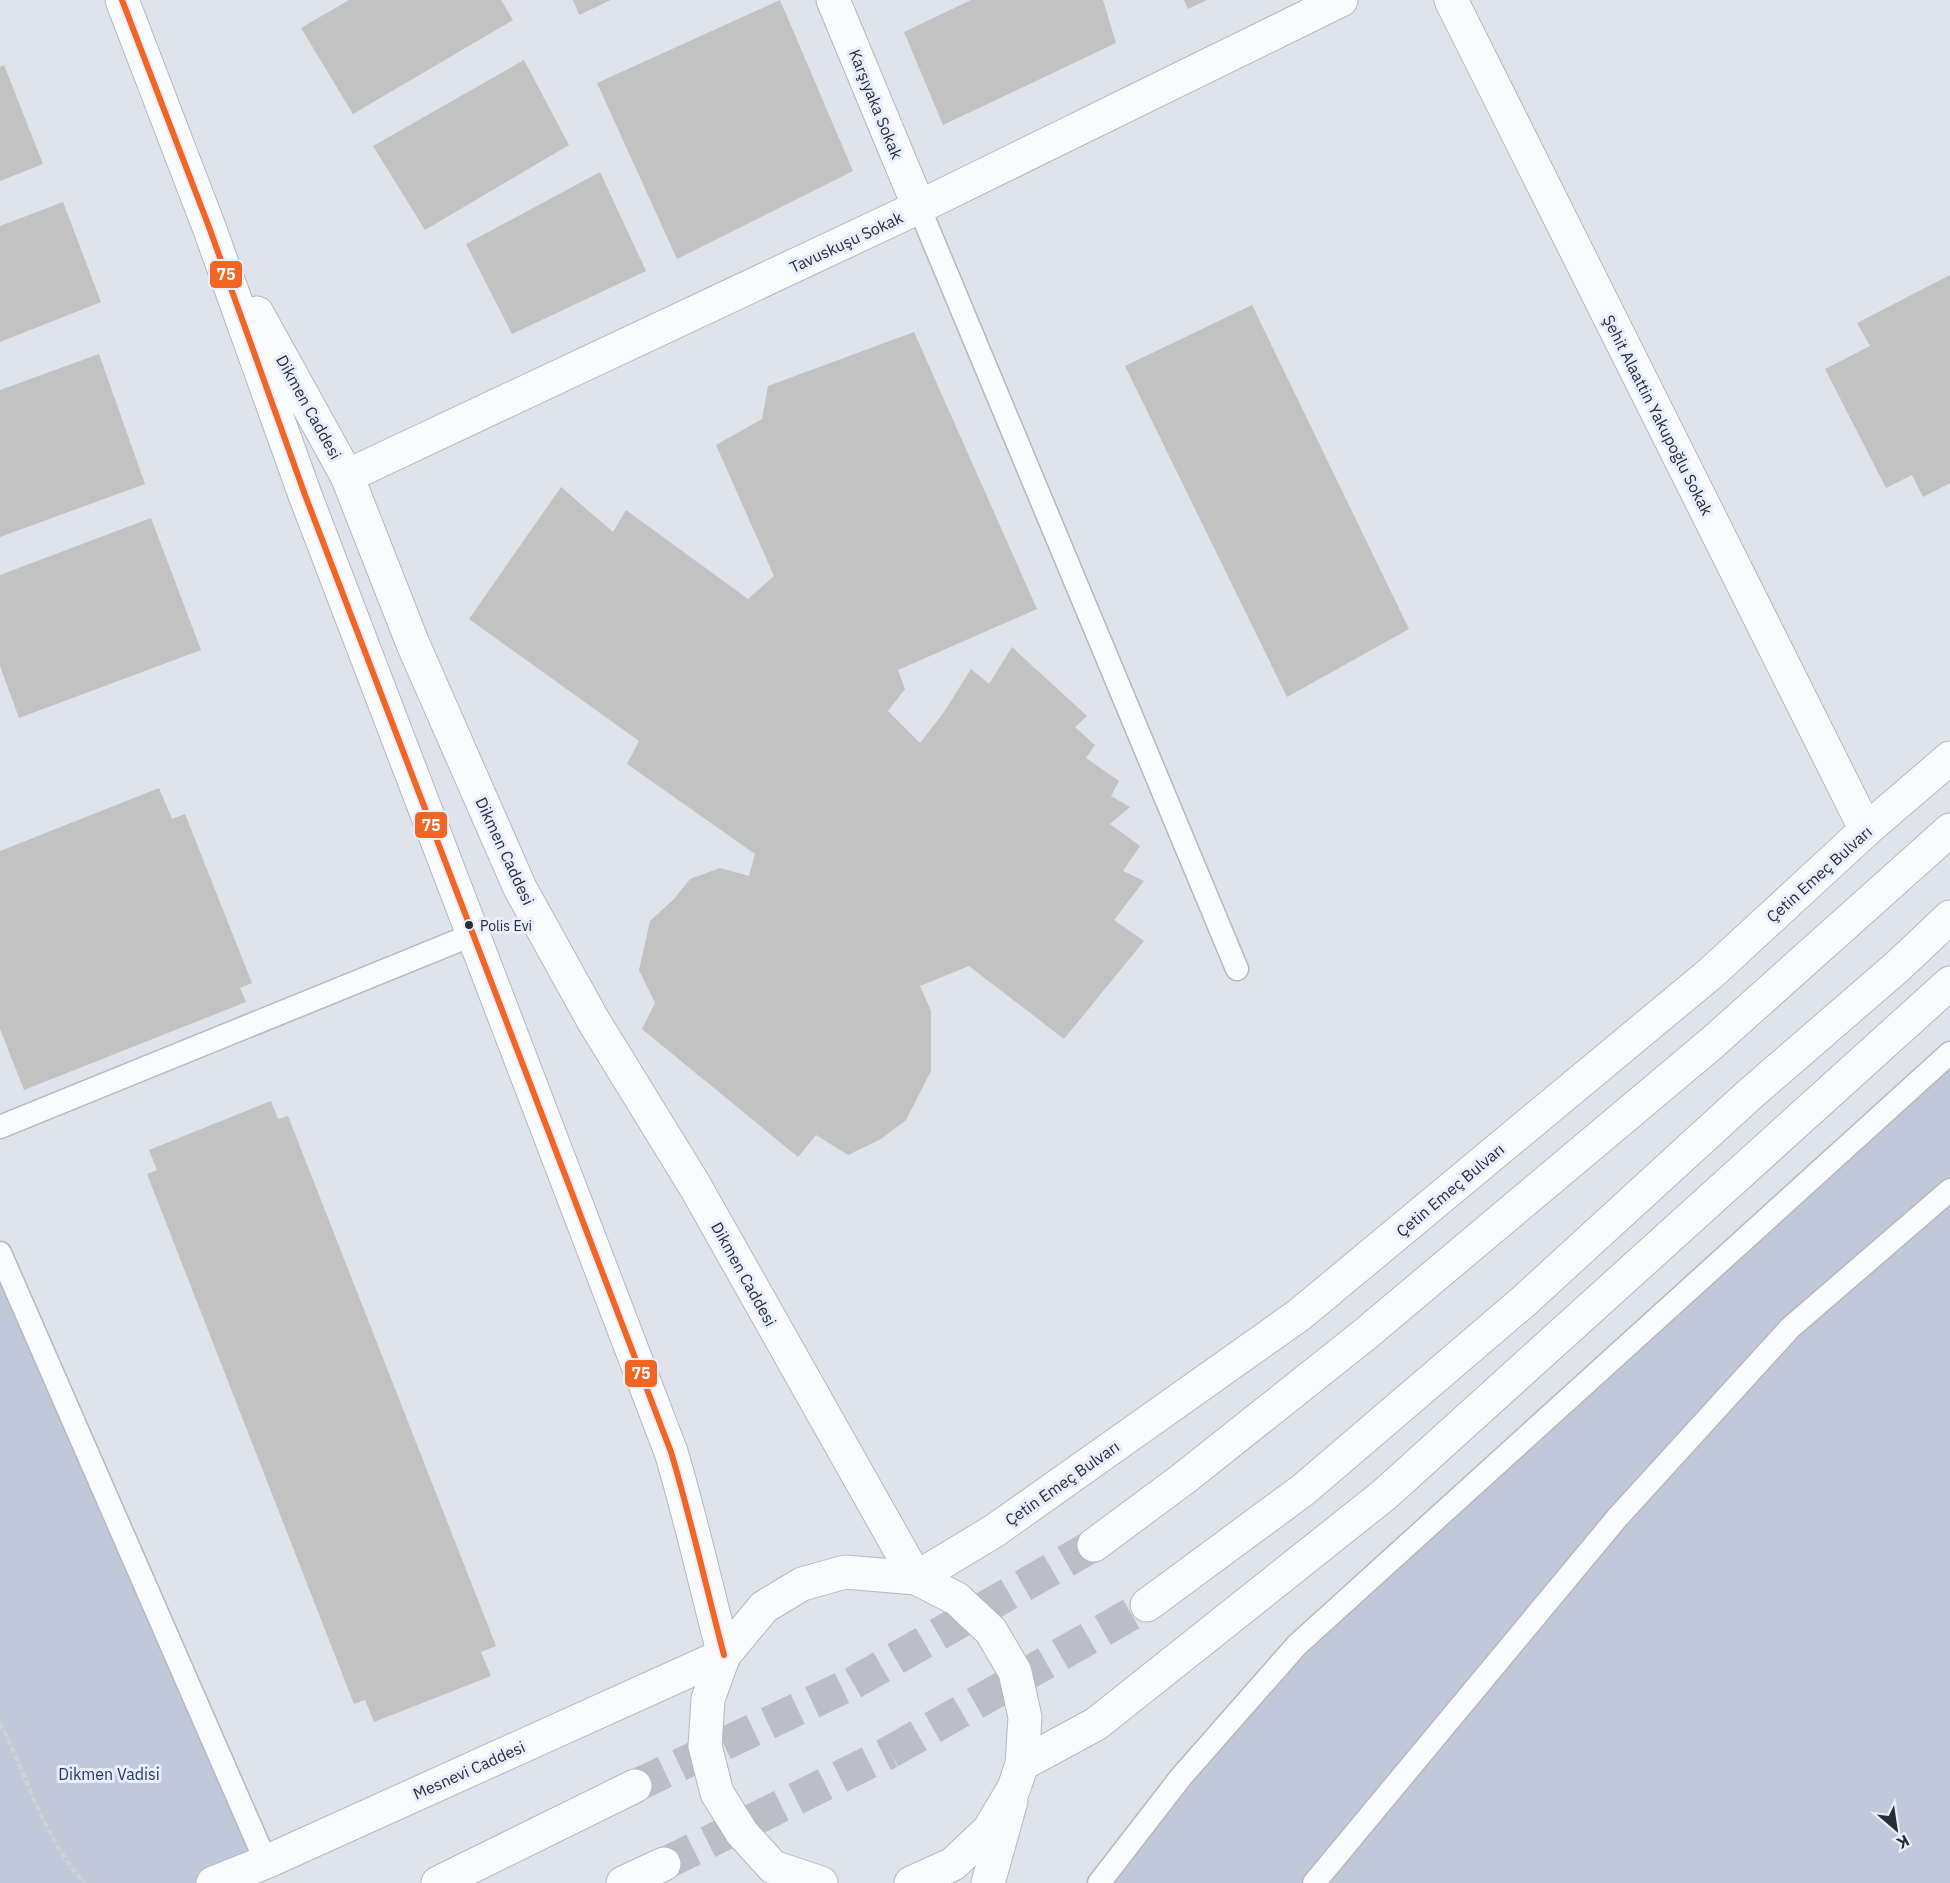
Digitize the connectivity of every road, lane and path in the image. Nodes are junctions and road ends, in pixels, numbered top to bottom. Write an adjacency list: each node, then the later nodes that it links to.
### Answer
1 (122, 0): 6 (main road, Dikmen Caddesi)
2 (833, 0): 5 (main road, Karşıyaka Sokak)
3 (1341, 0): 5 (main road, Tavuskuşu Sokak)
4 (1451, 0): 10 (main road, Şehit Alaattin Yakupoğlu Sokak)
5 (918, 207): 7 (main road, Tavuskuşu Sokak); 14 (lane)
6 (209, 227): 7 (main road, Dikmen Caddesi); 8 (main road, Dikmen Caddesi)
7 (347, 476): 8 (main road, Tavuskuşu Sokak); 21 (main road, Dikmen Caddesi)
8 (305, 495): 13 (main road, Dikmen Caddesi)
9 (1950, 758): 10 (main road, Çetin Emeç Bulvarı)
10 (1866, 830): 21 (main road, Çetin Emeç Bulvarı)
11 (1950, 830): 20 (main road)
12 (1950, 917): 22 (main road)
13 (472, 935): 17 (lane); 23 (main road, Dikmen Caddesi)
14 (1238, 969)
15 (1950, 983): 25 (main road)
16 (1950, 1053): 36 (lane)
17 (0, 1127)
18 (1950, 1190): 37 (lane)
19 (0, 1253): 27 (lane)
20 (1094, 1545)
21 (916, 1578): 23 (main road); 25 (main road)
22 (1147, 1605)
23 (724, 1655): 27 (main road, Mesnevi Caddesi); 29 (main road)
24 (0, 1723): 30 (path)
25 (1018, 1776): 34 (main road); 35 (main road)
26 (635, 1786): 32 (main road)
27 (266, 1862): 31 (main road, Mesnevi Caddesi)
28 (664, 1864): 33 (main road)
29 (813, 1882)
30 (85, 1883)
31 (213, 1883)
32 (438, 1883)
33 (623, 1883)
34 (910, 1883)
35 (988, 1883)
36 (1099, 1883)
37 (1314, 1883)

